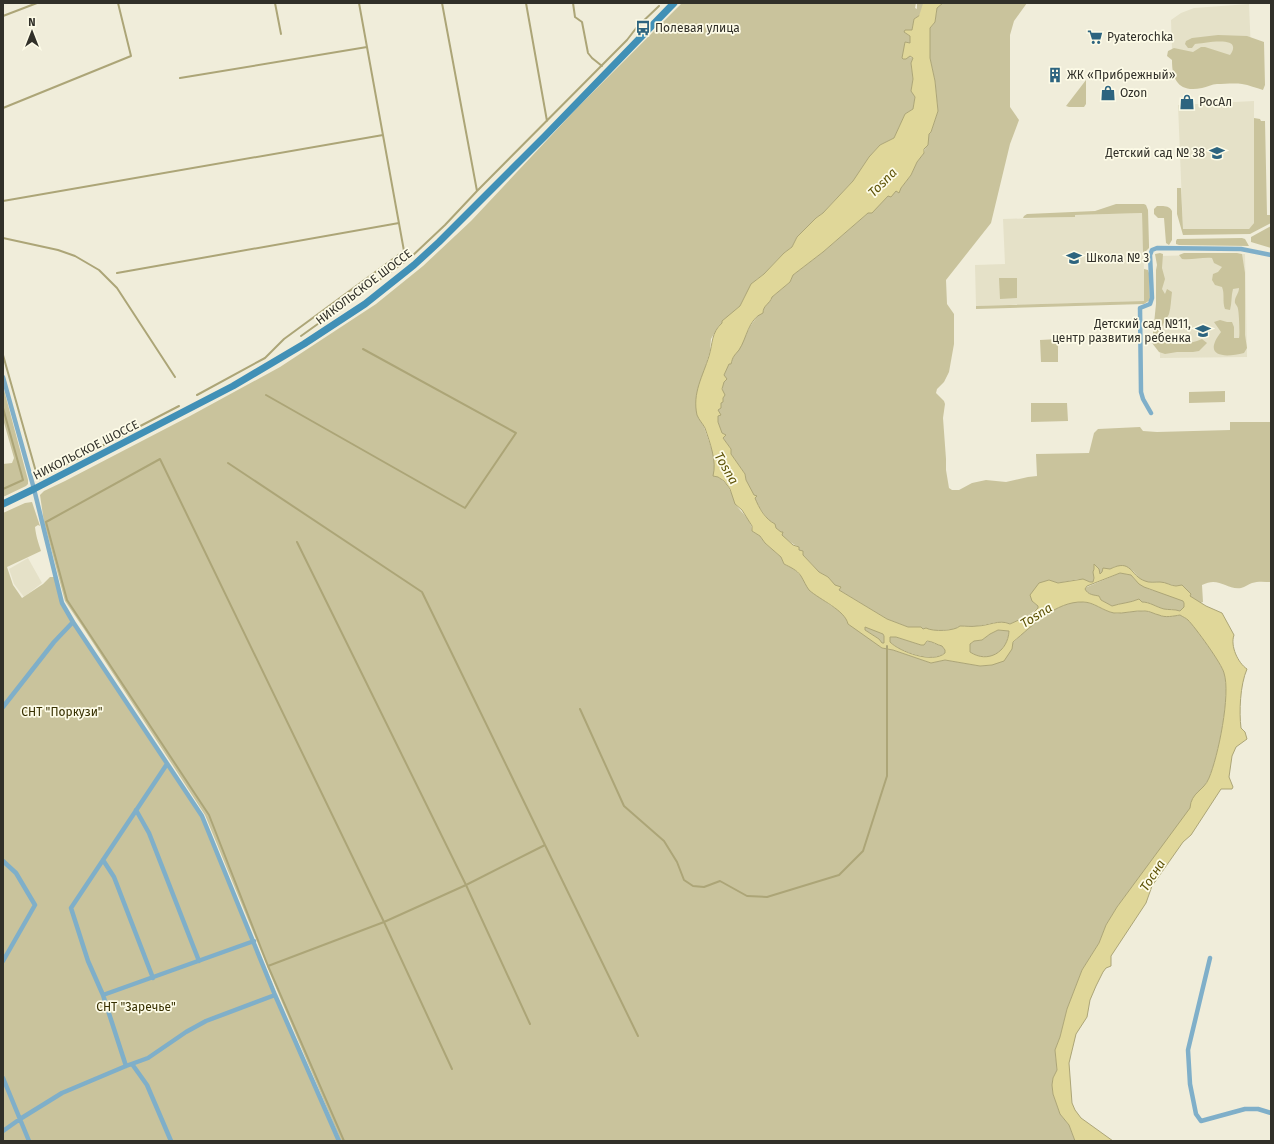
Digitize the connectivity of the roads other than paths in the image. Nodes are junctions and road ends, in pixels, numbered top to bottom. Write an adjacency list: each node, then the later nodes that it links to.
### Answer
1 (674, 3): 5 (main road, НИКОЛЬСКОЕ ШОССЕ)
2 (1271, 255): 4 (street)
3 (3, 377): 5 (street)
4 (1151, 413)
5 (34, 489): 6 (main road, НИКОЛЬСКОЕ ШОССЕ); 7 (street)
6 (3, 504)
7 (73, 622): 8 (street); 9 (street)
8 (3, 707)
9 (167, 764): 10 (street); 13 (street)
10 (136, 810): 11 (street); 16 (street)
11 (103, 860): 17 (street); 18 (street)
12 (3, 861): 15 (street)
13 (254, 941): 16 (street); 19 (street)
14 (1210, 958): 22 (street)
15 (3, 961)
16 (199, 961): 17 (street)
17 (153, 978): 18 (street)
18 (103, 995): 20 (street)
19 (276, 995): 20 (street); 27 (street)
20 (129, 1065): 23 (street); 26 (street)
21 (3, 1078): 23 (street)
22 (1271, 1112)
23 (20, 1119): 24 (street); 25 (street)
24 (3, 1131)
25 (29, 1141)
26 (171, 1141)
27 (339, 1141)

